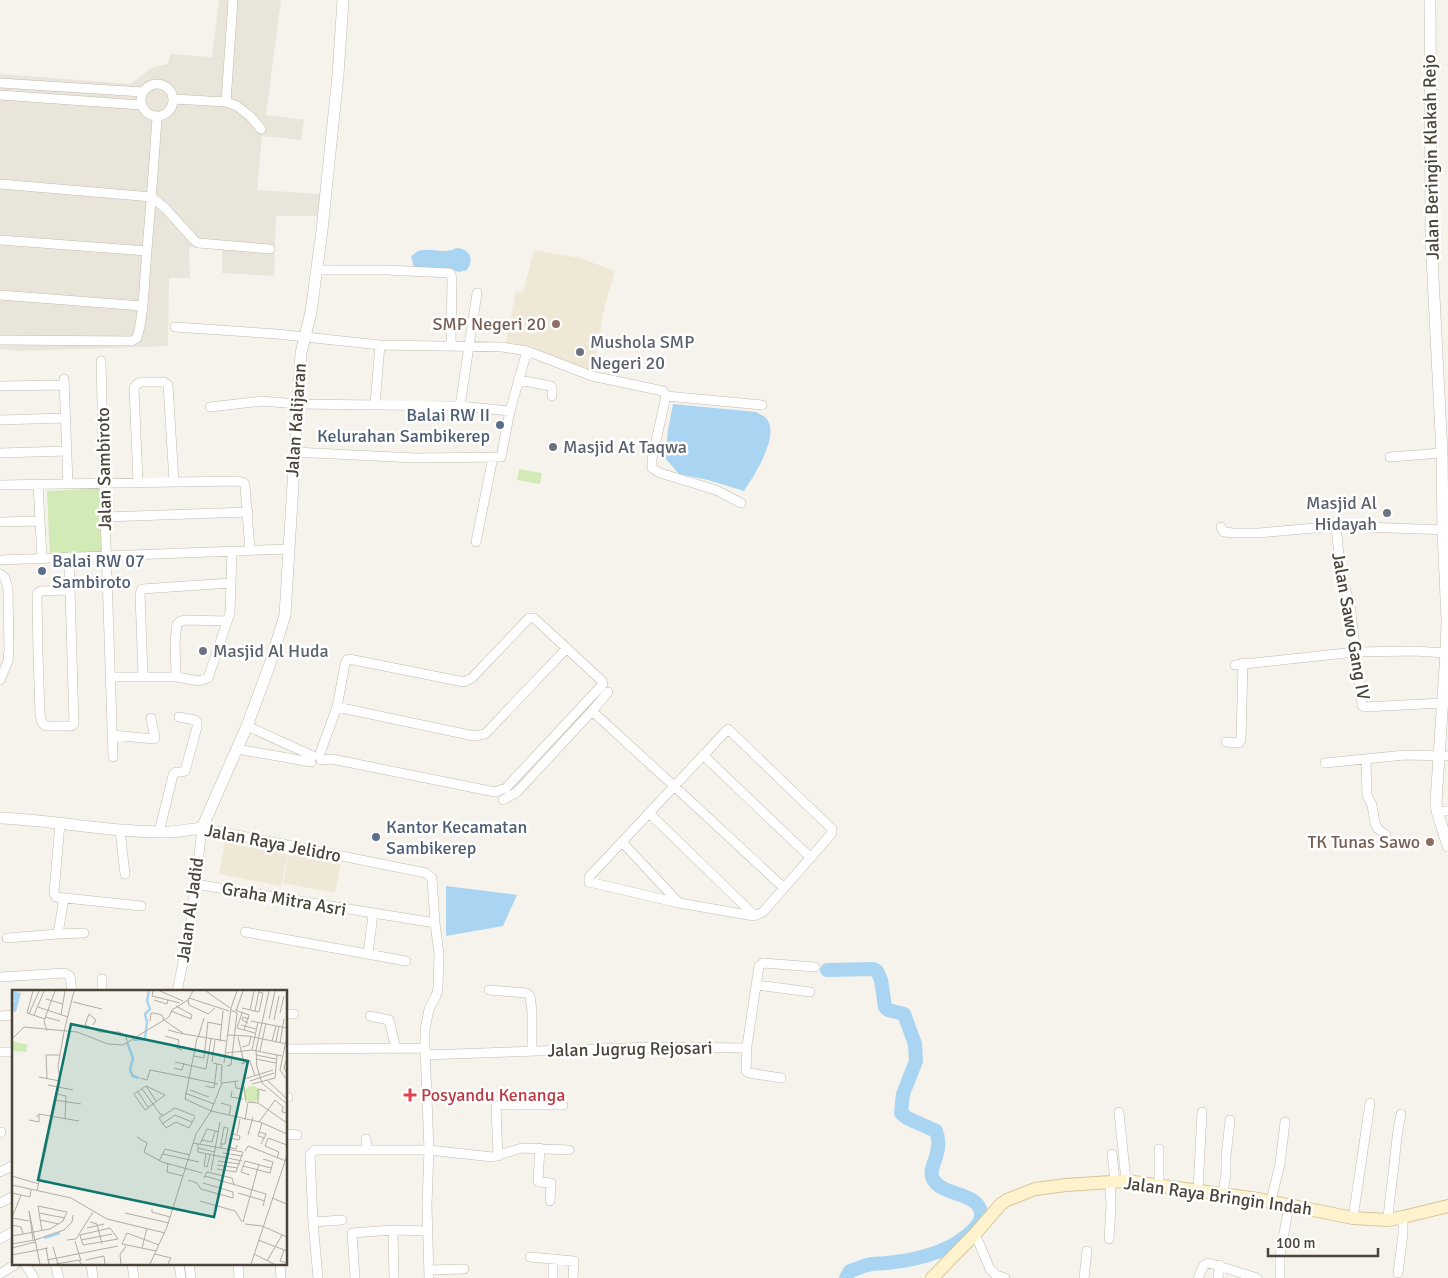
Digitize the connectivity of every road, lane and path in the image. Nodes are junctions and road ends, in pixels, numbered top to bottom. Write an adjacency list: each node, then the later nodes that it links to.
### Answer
1 (232, 0): 8 (street)
2 (343, 0): 17 (street, Jalan Kalijaran)
3 (1430, 0): 44 (street, Jalan Beringin Klakah Rejo)
4 (0, 83): 5 (street)
5 (143, 92): 7 (street); 9 (street)
6 (0, 95): 9 (street)
7 (174, 99): 8 (street); 10 (street)
8 (226, 102): 11 (street)
9 (141, 104): 10 (street)
10 (157, 117): 13 (street)
11 (261, 129)
12 (0, 184): 13 (street)
13 (152, 197): 15 (street); 16 (street)
14 (0, 240): 16 (street)
15 (270, 249)
16 (147, 251): 20 (street)
17 (317, 270): 22 (street, Jalan Kalijaran); 26 (street)
18 (477, 293): 25 (street)
19 (0, 294): 20 (street)
20 (142, 306): 23 (street)
21 (175, 327): 22 (street)
22 (305, 337): 24 (street); 33 (street, Jalan Kalijaran)
23 (0, 340)
24 (380, 345): 26 (street); 34 (street)
25 (470, 346): 26 (street); 27 (street); 36 (street)
26 (451, 347)
27 (526, 351): 29 (street); 32 (street)
28 (101, 361): 49 (street, Jalan Sambiroto)
29 (518, 380): 31 (street); 38 (street)
30 (0, 386): 39 (street)
31 (552, 396)
32 (666, 396): 35 (street); 53 (street)
33 (297, 404): 34 (street); 37 (street); 42 (street, Jalan Kalijaran)
34 (376, 404): 36 (street)
35 (762, 405)
36 (460, 406): 38 (street)
37 (210, 407)
38 (510, 411): 45 (street)
39 (64, 418): 40 (street); 41 (street)
40 (0, 420)
41 (66, 450): 43 (street); 51 (street)
42 (294, 452): 45 (street); 62 (street, Jalan Kalijaran)
43 (0, 453)
44 (1442, 453): 46 (street); 60 (street, Jalan Beringin Klakah Rejo)
45 (493, 457): 61 (street)
46 (1390, 457)
47 (138, 482): 48 (street); 48 (street); 49 (street)
48 (174, 482): 54 (street)
49 (104, 483): 51 (street); 55 (street, Jalan Sambiroto)
50 (38, 484): 51 (street); 52 (street); 56 (street)
51 (68, 484)
52 (0, 485)
53 (742, 503)
54 (248, 512): 55 (street); 63 (street)
55 (105, 517): 65 (street, Jalan Sambiroto)
56 (40, 521): 57 (street); 67 (street)
57 (0, 522)
58 (1336, 526): 59 (street); 60 (street); 76 (street, Jalan Sawo Gang IV)
59 (1221, 527)
60 (1446, 530): 77 (street, Jalan Beringin Klakah Rejo)
61 (476, 542)
62 (289, 549): 63 (street); 88 (street, Jalan Kalijaran)
63 (250, 550): 64 (street)
64 (232, 551): 65 (street); 70 (street)
65 (106, 556): 66 (street); 78 (street, Jalan Sambiroto)
66 (69, 557): 67 (street); 71 (street)
67 (42, 558): 68 (street)
68 (0, 560)
69 (0, 574): 72 (street)
70 (231, 584): 73 (street); 79 (street)
71 (70, 590): 71 (street)
72 (5, 610): 75 (street)
73 (227, 621): 80 (street); 80 (street)
74 (567, 648): 84 (street); 84 (street); 91 (street)
75 (5, 650): 81 (street)
76 (1355, 652): 77 (street); 83 (street, Jalan Sawo Gang IV); 90 (street)
77 (1446, 653): 83 (street, Jalan Beringin Klakah Rejo)
78 (110, 677): 79 (street); 89 (street, Jalan Sambiroto)
79 (143, 677): 80 (street)
80 (176, 677)
81 (0, 680)
82 (608, 692): 85 (street)
83 (1443, 703): 95 (street, Jalan Beringin Klakah Rejo)
84 (337, 707): 97 (street)
85 (592, 711): 93 (street); 100 (street)
86 (179, 717): 108 (street)
87 (151, 718): 89 (street)
88 (247, 726): 92 (street, Jalan Kalijaran); 97 (street)
89 (112, 735): 96 (street, Jalan Sambiroto)
90 (1226, 742)
91 (544, 748): 93 (street); 97 (street)
92 (237, 749): 97 (street); 106 (street, Jalan Kalijaran)
93 (551, 755): 101 (street)
94 (703, 755): 100 (street); 112 (street); 112 (street)
95 (1443, 756): 98 (street); 102 (street, Jalan Beringin Klakah Rejo)
96 (113, 757)
97 (316, 758)
98 (1366, 759): 99 (street); 109 (street)
99 (1325, 763)
100 (674, 786): 103 (street); 115 (street)
101 (503, 800)
102 (1442, 811): 111 (street, Jalan Beringin Klakah Rejo)
103 (649, 813): 110 (street); 120 (street)
104 (0, 818): 105 (street, Jalan Raya Jelidro)
105 (60, 823): 107 (street, Jalan Raya Jelidro); 116 (street)
106 (202, 828): 108 (street, Jalan Raya Jelidro); 114 (street, Jalan Al Jadid); 121 (street, Jalan Raya Jelidro)
107 (120, 830): 108 (street, Jalan Raya Jelidro); 113 (street)
108 (159, 832)
109 (1386, 835)
110 (622, 842): 117 (street); 117 (street)
111 (1448, 846)
112 (811, 858): 115 (street)
113 (125, 874)
114 (195, 884): 119 (street, Graha Mitra Asri); 134 (street, Jalan Al Jadid)
115 (784, 888): 120 (street)
116 (64, 898): 118 (street); 124 (street)
117 (679, 903): 120 (street)
118 (141, 906)
119 (373, 914): 121 (street, Graha Mitra Asri); 126 (street)
120 (754, 916)
121 (435, 923): 142 (street)
122 (245, 932): 126 (street)
123 (84, 933): 124 (street)
124 (58, 934): 125 (street)
125 (7, 938)
126 (368, 954): 127 (street)
127 (406, 961)
128 (815, 967): 131 (street)
129 (0, 977): 132 (street)
130 (102, 979): 133 (street)
131 (757, 985): 136 (street); 138 (street)
132 (72, 990)
133 (102, 990)
134 (177, 990)
135 (489, 990): 141 (street)
136 (810, 992)
137 (370, 1016): 140 (street)
138 (747, 1048): 141 (street, Jalan Jugrug Rejosari); 143 (street)
139 (288, 1049): 140 (street)
140 (396, 1049): 142 (street)
141 (532, 1050): 142 (street, Jalan Jugrug Rejosari)
142 (425, 1052): 157 (street)
143 (781, 1078)
144 (1370, 1103): 174 (street)
145 (563, 1105): 160 (street)
146 (1120, 1112): 163 (street)
147 (1202, 1112): 165 (street)
148 (1401, 1114): 176 (street)
149 (1230, 1120): 166 (street)
150 (1285, 1122): 169 (street)
151 (288, 1134): 152 (street)
152 (297, 1135)
153 (366, 1139): 156 (street)
154 (540, 1148): 158 (street); 160 (street); 168 (street)
155 (1159, 1149): 164 (street)
156 (367, 1150): 157 (street); 177 (street)
157 (429, 1150): 160 (street); 179 (street)
158 (569, 1150)
159 (1112, 1154): 163 (street)
160 (498, 1156)
161 (12, 1166): 162 (street)
162 (0, 1172)
163 (1117, 1181): 164 (main road, Jalan Raya Bringin Indah); 181 (main road, Jalan Raya Bringin Indah); 183 (street)
164 (1159, 1186): 165 (main road, Jalan Raya Bringin Indah)
165 (1198, 1190): 166 (main road, Jalan Raya Bringin Indah)
166 (1223, 1193): 169 (main road, Jalan Raya Bringin Indah)
167 (12, 1197): 170 (street)
168 (550, 1201)
169 (1271, 1201): 171 (main road, Jalan Raya Bringin Indah)
170 (0, 1203)
171 (1289, 1205): 174 (main road, Jalan Raya Bringin Indah); 206 (street)
172 (1448, 1206): 173 (main road, Jalan Raya Bringin Indah)
173 (1403, 1217): 176 (main road, Jalan Raya Bringin Indah); 191 (street)
174 (1353, 1218): 176 (main road, Jalan Raya Bringin Indah)
175 (342, 1220): 177 (street)
176 (1388, 1220)
177 (312, 1222): 195 (street)
178 (392, 1230): 179 (street); 196 (street); 197 (street)
179 (428, 1231): 193 (street)
180 (12, 1232): 182 (street)
181 (975, 1234): 200 (main road, Jalan Raya Bringin Indah); 201 (street)
182 (0, 1239)
183 (1109, 1239)
184 (1087, 1251): 202 (street)
185 (530, 1257): 186 (street)
186 (553, 1259): 198 (street); 199 (street)
187 (1220, 1265): 203 (street); 204 (street); 205 (street)
188 (13, 1266): 192 (street)
189 (26, 1266): 194 (street)
190 (464, 1269): 193 (street)
191 (1398, 1273)
192 (0, 1274)
193 (429, 1274)
194 (34, 1278)
195 (318, 1278)
196 (355, 1278)
197 (394, 1278)
198 (553, 1278)
199 (574, 1278)
200 (932, 1278)
201 (1005, 1278)
202 (1084, 1278)
203 (1198, 1278)
204 (1218, 1278)
205 (1257, 1278)
206 (1280, 1278)

